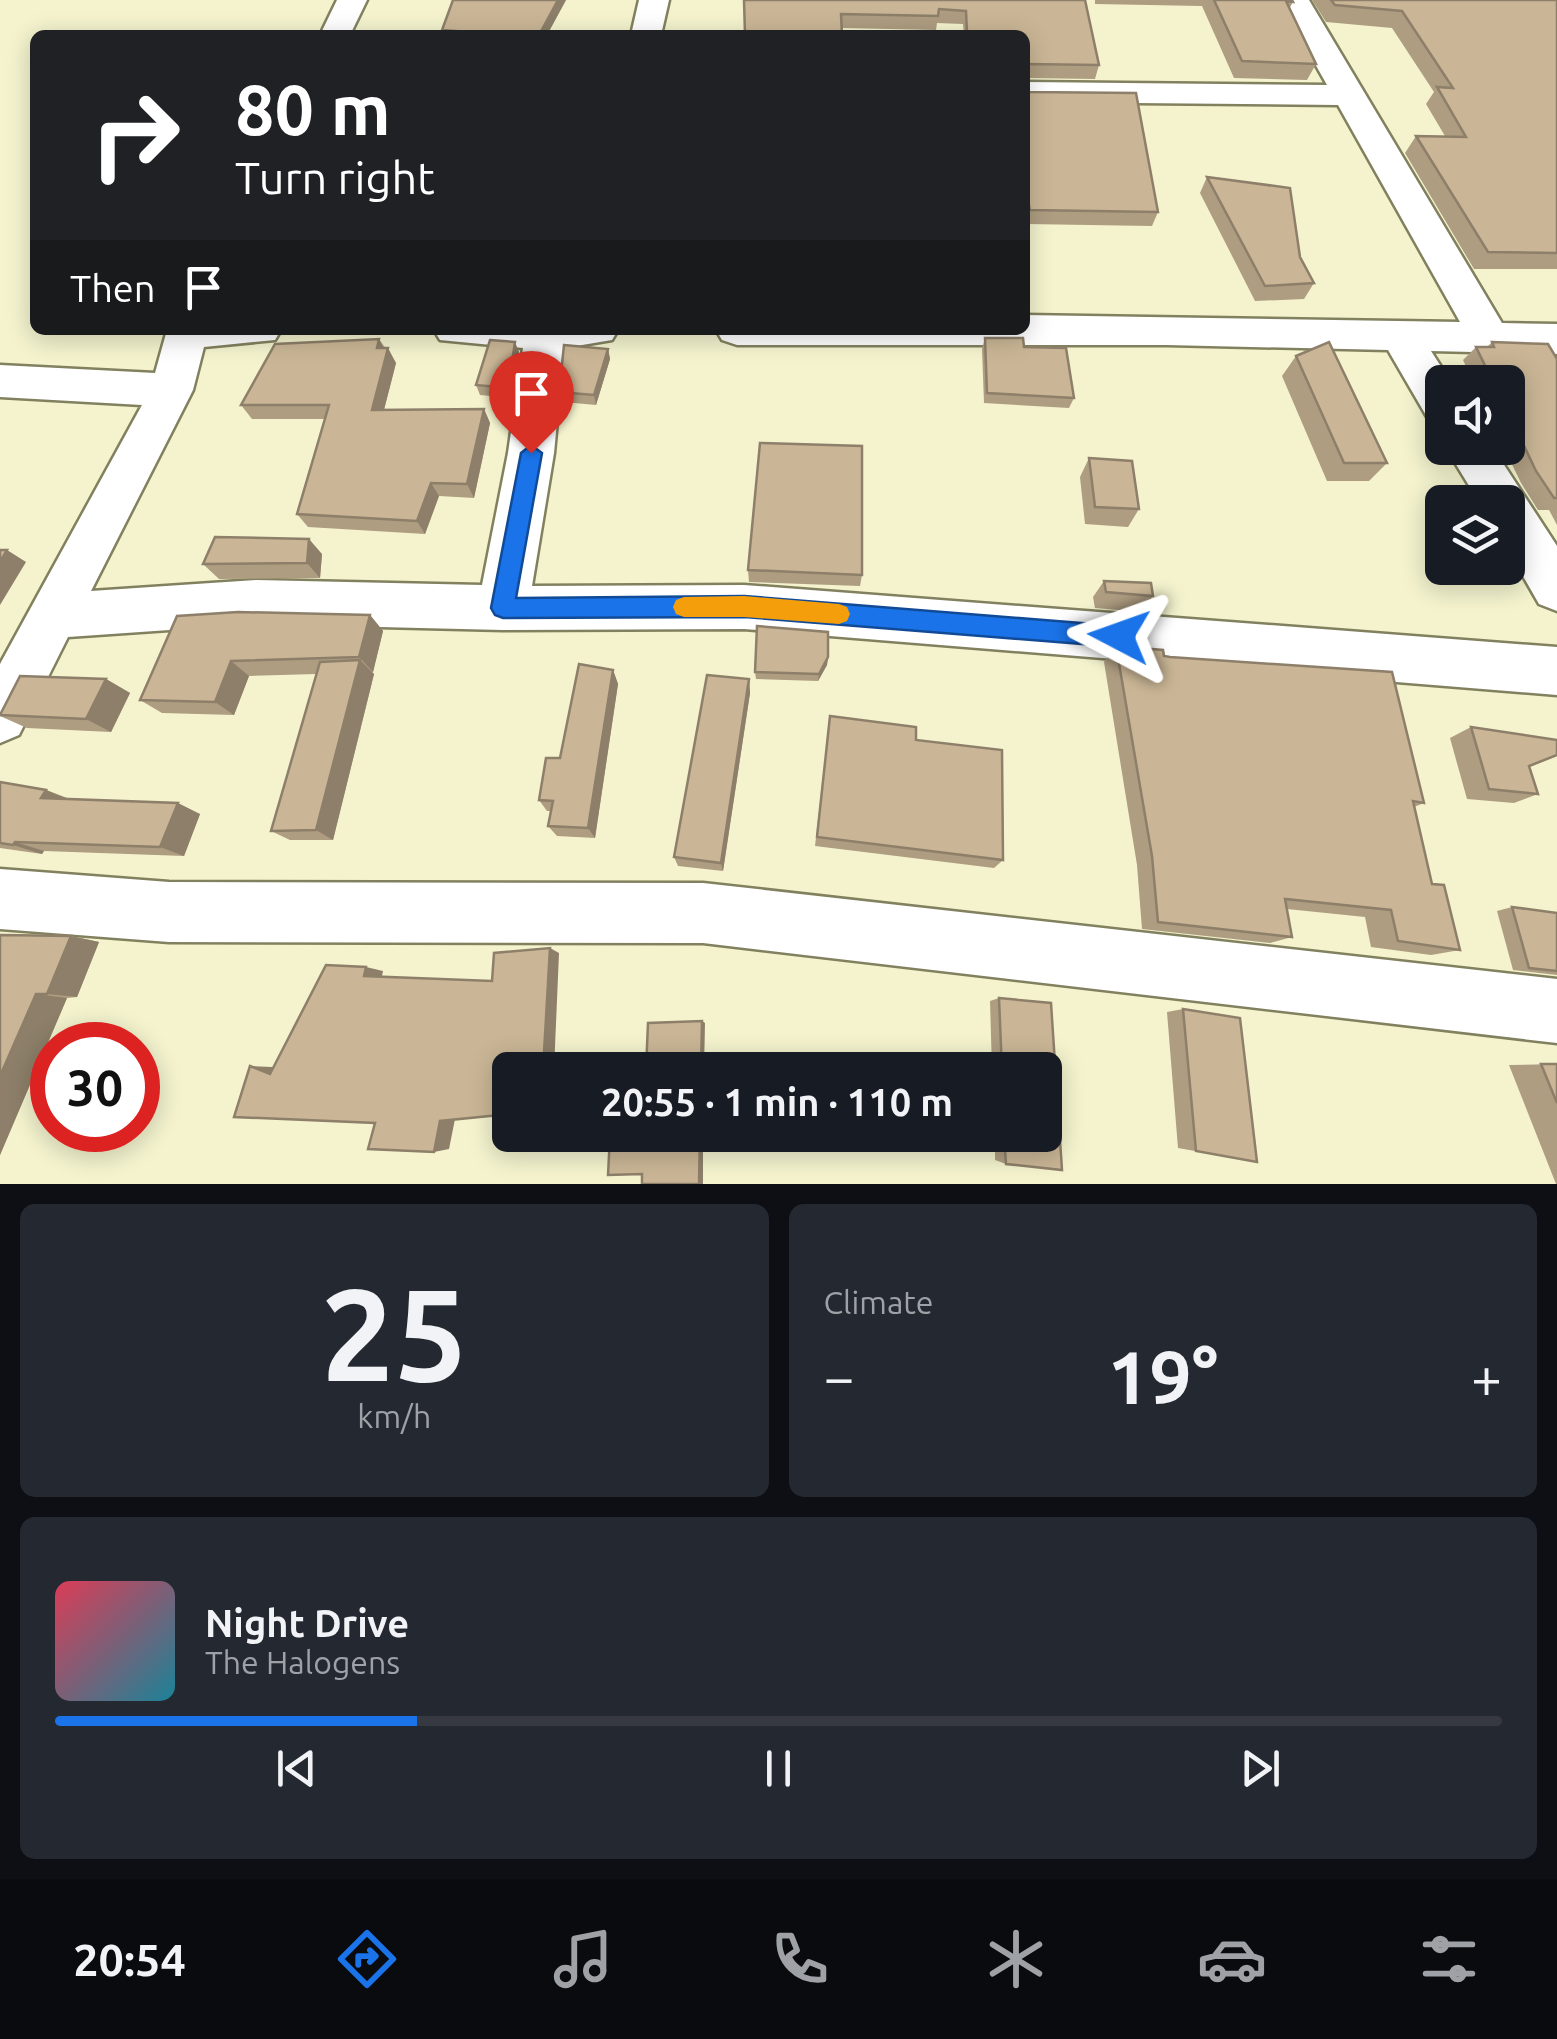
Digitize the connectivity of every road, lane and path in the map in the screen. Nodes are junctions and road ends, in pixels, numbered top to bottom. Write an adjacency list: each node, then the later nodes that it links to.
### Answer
1 (352, 0): 4 (street)
2 (654, 0): 5 (street)
3 (1294, 0): 7 (street)
4 (337, 30)
5 (647, 30)
6 (1030, 92): 7 (street)
7 (1348, 95): 13 (street)
8 (1030, 330): 11 (street)
9 (186, 335): 16 (street)
10 (544, 335): 19 (street)
11 (1401, 337): 13 (street); 14 (street)
12 (1557, 339): 13 (street)
13 (1490, 340)
14 (1425, 376)
15 (0, 382): 16 (street)
16 (171, 390): 20 (street)
17 (1525, 537): 18 (street)
18 (1557, 589)
19 (503, 608): 20 (street); 21 (street)
20 (55, 616): 22 (street)
21 (1557, 671)
22 (0, 717)
23 (0, 899): 24 (street)
24 (1557, 1011)

